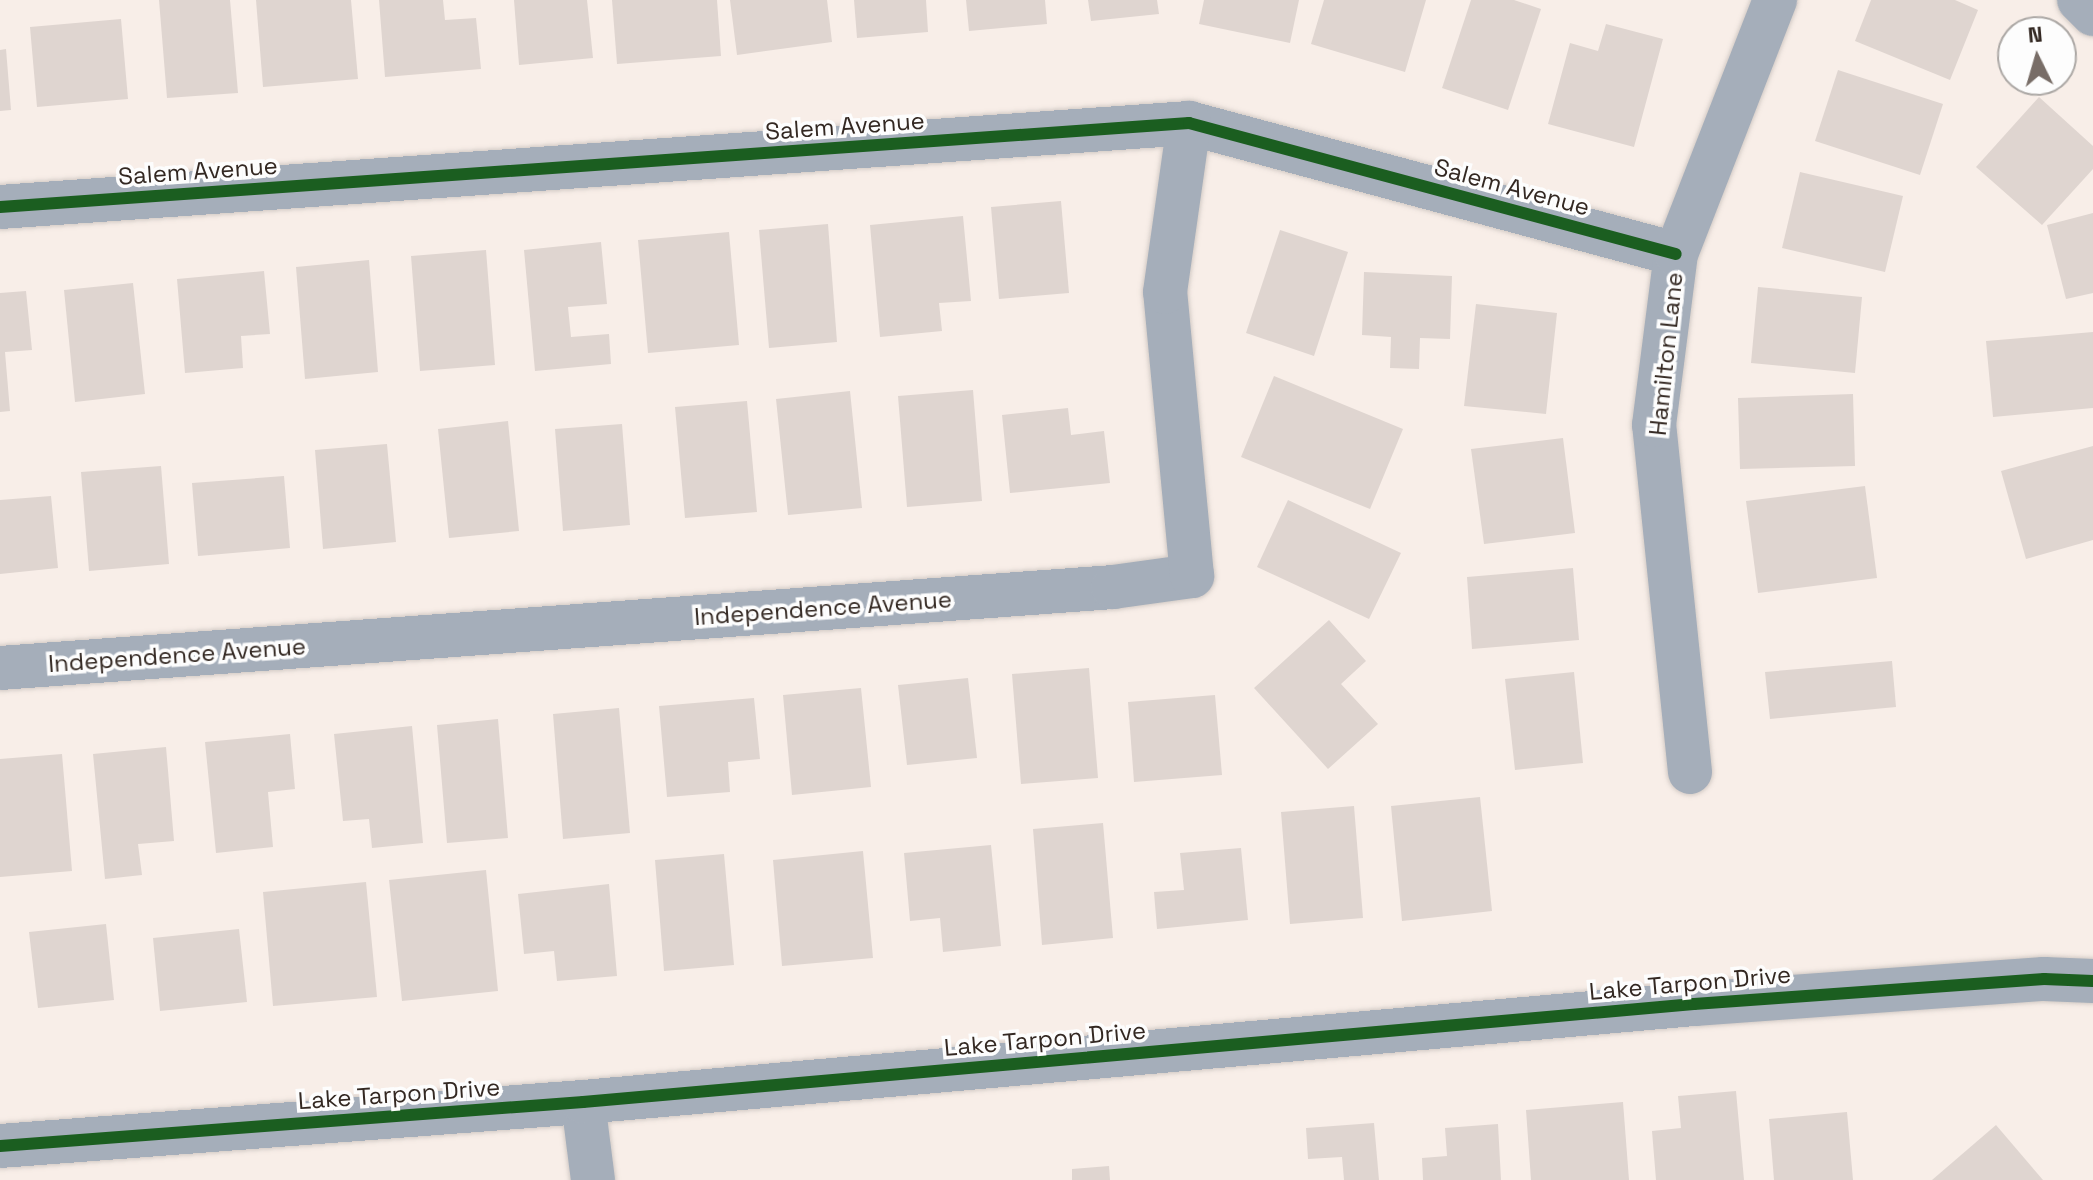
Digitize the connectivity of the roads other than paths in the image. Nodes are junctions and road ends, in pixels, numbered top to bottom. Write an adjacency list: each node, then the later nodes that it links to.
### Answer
1 (1775, 0): 6 (street, Hamilton Lane)
2 (2079, 0): 3 (street)
3 (2093, 14)
4 (1189, 123): 5 (street, Salem Avenue); 6 (street, Salem Avenue); 7 (street, Independence Avenue)
5 (0, 207)
6 (1676, 254): 8 (street, Hamilton Lane)
7 (0, 668)
8 (1690, 772)
9 (2093, 981): 10 (street, Lake Tarpon Drive)
10 (583, 1102): 11 (street, Lake Tarpon Drive); 12 (street)
11 (0, 1146)
12 (593, 1180)

